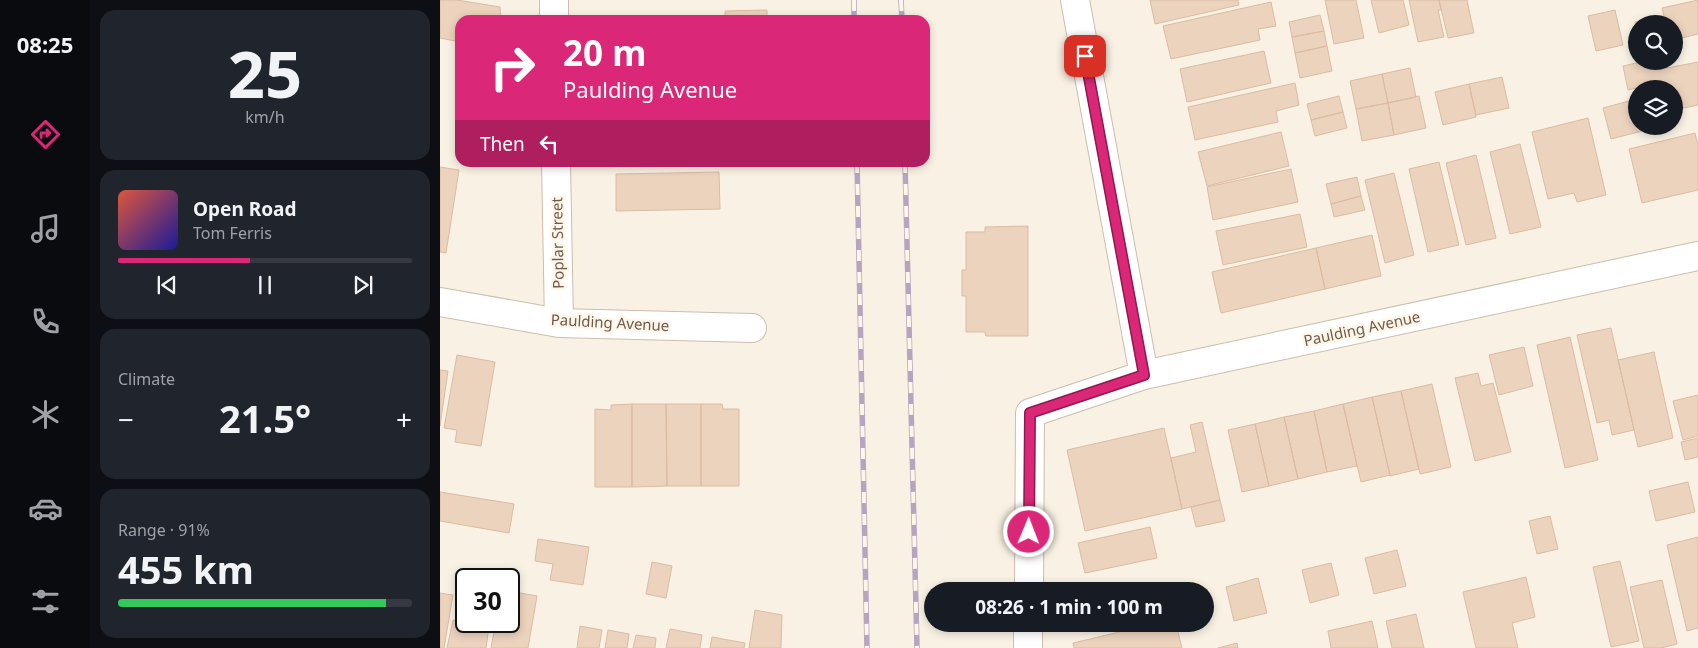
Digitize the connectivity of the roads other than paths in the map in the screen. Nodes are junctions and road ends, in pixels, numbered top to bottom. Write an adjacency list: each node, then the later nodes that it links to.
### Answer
1 (554, 0): 3 (street)
2 (1075, 0): 9 (street)
3 (554, 15)
4 (556, 167): 7 (street, Poplar Street)
5 (1698, 256): 9 (street, Paulding Avenue)
6 (440, 302): 7 (street, Paulding Avenue)
7 (560, 323): 8 (street, Paulding Avenue)
8 (752, 328)
9 (1144, 375): 10 (street, Paulding Avenue)
10 (1028, 582)
11 (1028, 632): 12 (street)
12 (1028, 648)

